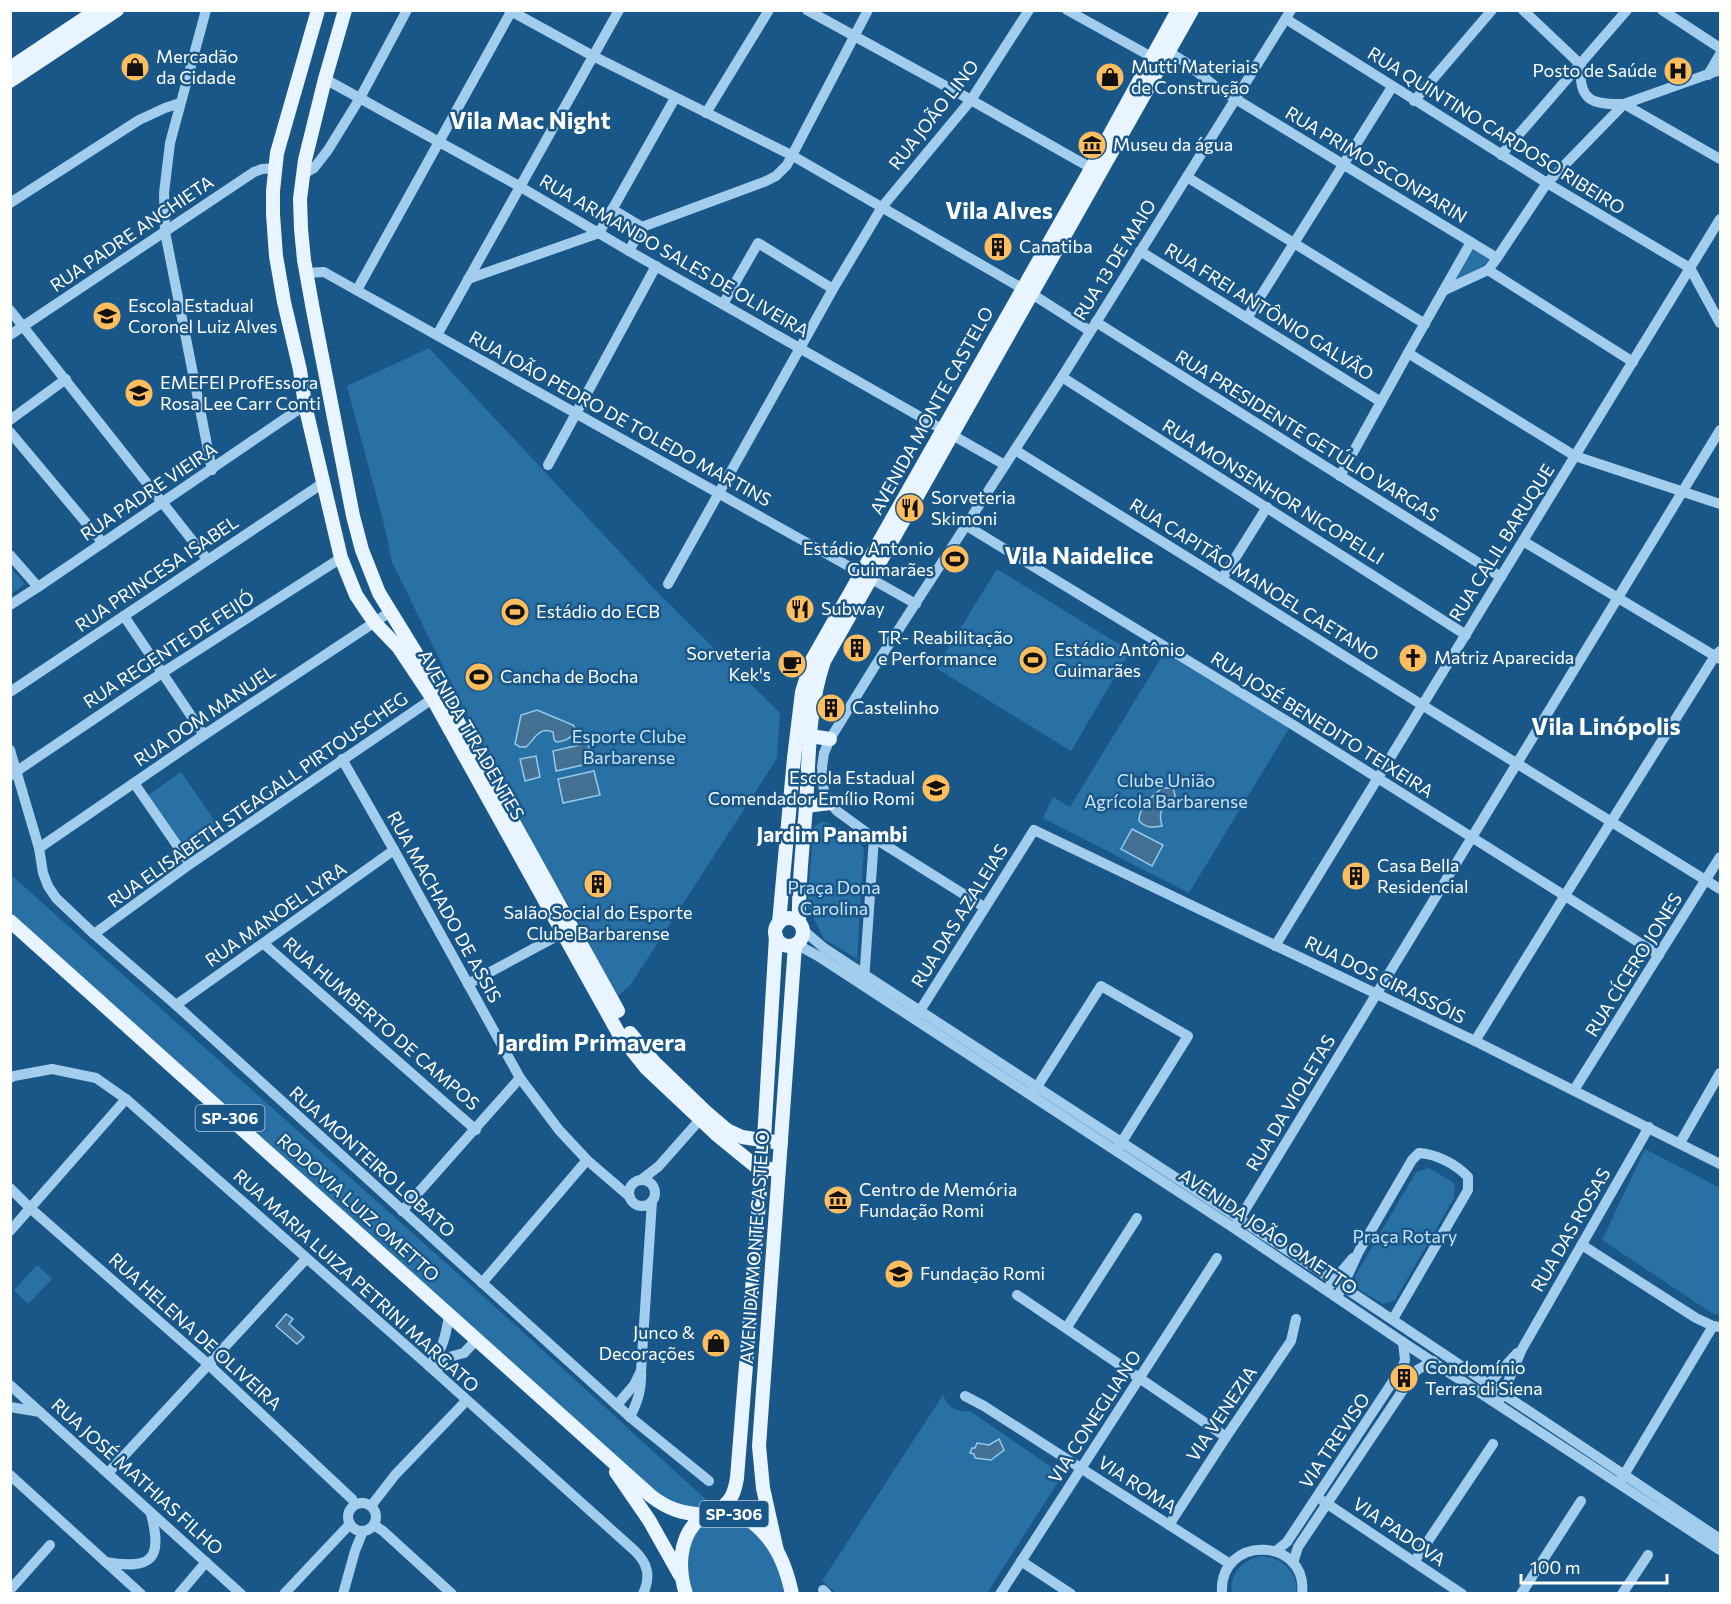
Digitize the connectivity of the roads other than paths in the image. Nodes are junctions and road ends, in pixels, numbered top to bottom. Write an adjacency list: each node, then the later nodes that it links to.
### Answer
1 (117, 10): 19 (main road)
2 (206, 10): 38 (street)
3 (318, 10): 46 (main road, AVENIDA TIRADENTES)
4 (345, 10): 30 (main road, AVENIDA TIRADENTES)
5 (407, 10): 33 (street)
6 (619, 10): 24 (street)
7 (769, 10): 40 (street)
8 (807, 10): 21 (street)
9 (868, 10): 21 (street)
10 (1029, 10): 36 (street, RUA JOÃO LINO)
11 (1067, 10): 25 (street, RUA PRIMO SCONPARIN)
12 (1178, 10): 25 (main road, AVENIDA MONTE CASTELO)
13 (1192, 10): 25 (main road, AVENIDA MONTE CASTELO)
14 (1523, 10): 26 (street)
15 (1628, 10): 26 (street)
16 (1662, 10): 22 (street)
17 (511, 11): 24 (street, RUA PRESIDENTE GETÚLIO VARGAS); 41 (street)
18 (1487, 12): 37 (street)
19 (97, 14): 27 (main road); 31 (main road)
20 (1288, 15): 32 (street, RUA QUINTINO CARDOSO RIBEIRO); 35 (street, RUA 13 DE MAIO)
21 (854, 36): 36 (street); 43 (street)
22 (1720, 48)
23 (1720, 54): 29 (street)
24 (593, 57): 34 (street, RUA PRESIDENTE GETÚLIO VARGAS); 51 (street)
25 (1161, 58): 35 (street, RUA PRIMO SCONPARIN); 47 (main road, AVENIDA MONTE CASTELO)
26 (1581, 65): 39 (street); 42 (street)
27 (10, 68)
28 (1720, 70): 29 (street)
29 (1708, 75): 39 (street)
30 (325, 80): 33 (street, RUA ARMANDO SALES DE OLIVEIRA); 48 (main road, AVENIDA TIRADENTES)
31 (10, 81)
32 (1392, 87): 37 (street, RUA QUINTINO CARDOSO RIBEIRO); 45 (street)
33 (360, 98): 41 (street, RUA ARMANDO SALES DE OLIVEIRA); 48 (street)
34 (675, 98): 40 (street, RUA PRESIDENTE GETÚLIO VARGAS); 54 (street)
35 (1237, 99): 45 (street, RUA PRIMO SCONPARIN); 49 (street, RUA 13 DE MAIO)
36 (971, 100): 47 (street); 53 (street, RUA JOÃO LINO)
37 (1414, 101): 42 (street, RUA QUINTINO CARDOSO RIBEIRO)
38 (180, 103): 52 (street); 57 (street)
39 (1624, 105): 44 (street); 50 (street)
40 (706, 113): 43 (street, RUA PRESIDENTE GETÚLIO VARGAS)
41 (439, 141): 51 (street, RUA ARMANDO SALES DE OLIVEIRA); 70 (street)
42 (1500, 155): 50 (street, RUA QUINTINO CARDOSO RIBEIRO)
43 (793, 156): 53 (street, RUA PRESIDENTE GETÚLIO VARGAS); 56 (street)
44 (1720, 159)
45 (1343, 165): 59 (street, RUA PRIMO SCONPARIN); 60 (street)
46 (274, 168): 57 (street, RUA PADRE ANCHIETA); 88 (main road, AVENIDA TIRADENTES)
47 (1096, 171): 72 (main road, AVENIDA MONTE CASTELO)
48 (303, 174): 67 (main road, AVENIDA TIRADENTES)
49 (1187, 177): 60 (street); 62 (street, RUA 13 DE MAIO)
50 (1547, 183): 63 (street); 65 (street, RUA QUINTINO CARDOSO RIBEIRO)
51 (519, 186): 58 (street, RUA ARMANDO SALES DE OLIVEIRA); 68 (street)
52 (10, 203)
53 (882, 207): 69 (street, RUA JOÃO LINO); 72 (street, RUA PRESIDENTE GETÚLIO VARGAS)
54 (612, 209): 56 (street); 58 (street)
55 (1720, 219): 65 (street, RUA CALIL BARUQUE)
56 (642, 227): 61 (street)
57 (165, 232): 78 (street, RUA PADRE ANCHIETA); 98 (street)
58 (599, 233): 61 (street, RUA ARMANDO SALES DE OLIVEIRA); 68 (street)
59 (1471, 242): 63 (street, RUA PRIMO SCONPARIN); 71 (street)
60 (1294, 243): 75 (street); 77 (street)
61 (629, 251): 64 (street, RUA ARMANDO SALES DE OLIVEIRA)
62 (1140, 251): 75 (street, RUA FREI ANTÔNIO GALVÃO); 79 (street, RUA 13 DE MAIO)
63 (1497, 258): 66 (street)
64 (656, 266): 73 (street, RUA ARMANDO SALES DE OLIVEIRA); 89 (street)
65 (1690, 268): 76 (street); 84 (street, RUA CALIL BARUQUE)
66 (1488, 270): 71 (street); 84 (street)
67 (306, 273): 70 (street, RUA JOÃO PEDRO DE TOLEDO MARTINS); 120 (main road, AVENIDA TIRADENTES)
68 (468, 279): 81 (street)
69 (833, 289): 73 (street); 82 (street, RUA JOÃO LINO)
70 (357, 290): 81 (street, RUA JOÃO PEDRO DE TOLEDO MARTINS)
71 (1445, 290): 77 (street)
72 (1027, 291): 79 (street, RUA PRESIDENTE GETÚLIO VARGAS); 93 (main road, AVENIDA MONTE CASTELO)
73 (723, 304): 82 (street, RUA ARMANDO SALES DE OLIVEIRA)
74 (10, 310): 78 (street)
75 (1247, 318): 87 (street, RUA FREI ANTÔNIO GALVÃO)
76 (1720, 323)
77 (1425, 324): 83 (street)
78 (24, 326): 80 (street, RUA PADRE ANCHIETA); 86 (street)
79 (1093, 327): 85 (street, RUA 13 DE MAIO); 99 (street, RUA PRESIDENTE GETÚLIO VARGAS)
80 (10, 335)
81 (437, 335): 89 (street, RUA JOÃO PEDRO DE TOLEDO MARTINS)
82 (801, 348): 93 (street, RUA ARMANDO SALES DE OLIVEIRA); 102 (street, RUA JOÃO LINO)
83 (1408, 353): 87 (street); 95 (street)
84 (1633, 362): 95 (street, RUA CALIL BARUQUE)
85 (1062, 377): 94 (street, RUA 13 DE MAIO); 105 (street, RUA MONSENHOR NICOPELLI)
86 (66, 379): 90 (street); 103 (street)
87 (1381, 402): 99 (street)
88 (305, 405): 98 (street, RUA PADRE VIEIRA); 100 (main road, AVENIDA TIRADENTES)
89 (577, 413): 96 (street); 102 (street, RUA JOÃO PEDRO DE TOLEDO MARTINS)
90 (10, 420)
91 (1720, 430): 101 (street, RUA DA VIOLETAS)
92 (10, 432): 108 (street)
93 (947, 432): 97 (street, RUA ARMANDO SALES DE OLIVEIRA); 112 (main road, AVENIDA MONTE CASTELO)
94 (1015, 450): 97 (street, RUA 13 DE MAIO); 114 (street, RUA CAPITÃO MANOEL CAETANO)
95 (1575, 456): 101 (street); 107 (street, RUA CALIL BARUQUE)
96 (548, 465)
97 (1005, 465): 106 (street, RUA 13 DE MAIO)
98 (212, 470): 103 (street, RUA PADRE VIEIRA)
99 (1340, 477): 113 (street, RUA PRESIDENTE GETÚLIO VARGAS)
100 (323, 483): 110 (main road, AVENIDA TIRADENTES); 111 (street, RUA PRINCESA ISABEL)
101 (1683, 492): 104 (street); 117 (street, RUA DA VIOLETAS)
102 (719, 494): 112 (street, RUA JOÃO PEDRO DE TOLEDO MARTINS); 115 (street, RUA JOÃO LINO)
103 (163, 502): 108 (street, RUA PADRE VIEIRA); 111 (street)
104 (1720, 504)
105 (1267, 507): 114 (street); 123 (street, RUA MONSENHOR NICOPELLI)
106 (967, 526): 118 (street, RUA 13 DE MAIO); 136 (street, RUA JOSÉ BENEDITO TEIXEIRA)
107 (1523, 541): 113 (street, RUA CALIL BARUQUE); 117 (street)
108 (103, 543): 116 (street, RUA PADRE VIEIRA)
109 (10, 555): 116 (street)
110 (341, 558): 122 (main road, AVENIDA TIRADENTES); 125 (street, RUA REGENTE DE FEIJÓ)
111 (207, 560): 121 (street, RUA PRINCESA ISABEL)
112 (866, 576): 118 (street, RUA JOÃO PEDRO DE TOLEDO MARTINS); 130 (main road, AVENIDA MONTE CASTELO); 155 (main road, AVENIDA MONTE CASTELO)
113 (1501, 577): 123 (street, RUA CALIL BARUQUE)
114 (1222, 579): 128 (street, RUA CAPITÃO MANOEL CAETANO)
115 (668, 584)
116 (38, 588): 119 (street, RUA PADRE VIEIRA)
117 (1619, 597): 124 (street); 134 (street, RUA DA VIOLETAS)
118 (916, 604): 131 (street, RUA 13 DE MAIO)
119 (10, 605)
120 (390, 612): 122 (street, RUA DOM MANUEL); 127 (main road, AVENIDA TIRADENTES)
121 (124, 616): 125 (street); 126 (street, RUA PRINCESA ISABEL)
122 (375, 623): 127 (main road, AVENIDA TIRADENTES); 129 (street, RUA DOM MANUEL)
123 (1466, 635): 128 (street, RUA CALIL BARUQUE)
124 (1719, 655): 140 (street)
125 (162, 673): 129 (street); 135 (street, RUA REGENTE DE FEIJÓ)
126 (10, 692)
127 (437, 696): 133 (street, RUA ELISABETH STEAGALL PIRTOUSCHEG); 154 (main road, AVENIDA TIRADENTES)
128 (1422, 705): 134 (street, RUA CAPITÃO MANOEL CAETANO); 136 (street, RUA CALIL BARUQUE)
129 (204, 735): 137 (street, RUA DOM MANUEL)
130 (810, 736): 131 (main road); 139 (main road, AVENIDA MONTE CASTELO)
131 (830, 739): 138 (street, RUA 13 DE MAIO)
132 (10, 750): 135 (street, RUA MONTEIRO LOBATO)
133 (342, 759): 145 (street, RUA MACHADO DE ASSIS); 147 (street, RUA ELISABETH STEAGALL PIRTOUSCHEG)
134 (1518, 763): 140 (street, RUA CAPITÃO MANOEL CAETANO); 143 (street, RUA DA VIOLETAS)
135 (14, 773): 144 (street, RUA MONTEIRO LOBATO)
136 (1377, 778): 143 (street, RUA JOSÉ BENEDITO TEIXEIRA); 159 (street, RUA CALIL BARUQUE)
137 (134, 783): 144 (street, RUA DOM MANUEL); 147 (street)
138 (830, 803): 139 (main road); 142 (street)
139 (806, 806): 153 (main road, AVENIDA MONTE CASTELO)
140 (1611, 822): 148 (street, RUA CAPITÃO MANOEL CAETANO); 150 (street)
141 (1034, 830): 151 (street, RUA DAS AZALEIAS); 159 (street, RUA DOS GIRASSÓIS)
142 (874, 838): 151 (street); 161 (street)
143 (1473, 838): 150 (street, RUA JOSÉ BENEDITO TEIXEIRA); 163 (street, RUA DA VIOLETAS)
144 (39, 848): 156 (street, RUA MONTEIRO LOBATO)
145 (394, 850): 157 (street, RUA MANOEL LYRA); 162 (street, RUA MACHADO DE ASSIS)
146 (1720, 857): 148 (street, RUA CÍCERO JONES)
147 (190, 864): 156 (street, RUA ELISABETH STEAGALL PIRTOUSCHEG)
148 (1707, 880): 149 (street, RUA CAPITÃO MANOEL CAETANO); 160 (street, RUA CÍCERO JONES)
149 (1720, 889)
150 (1564, 897): 160 (street, RUA JOSÉ BENEDITO TEIXEIRA); 166 (street)
151 (984, 907): 165 (street, RUA DAS AZALEIAS)
152 (10, 921): 207 (main road, RODOVIA LUIZ OMETTO / SP-306)
153 (801, 926): 155 (main road); 158 (main road); 161 (street, AVENIDA JOÃO OMETTO)
154 (567, 930): 162 (street); 173 (main road, AVENIDA TIRADENTES)
155 (777, 930): 158 (main road); 176 (main road, AVENIDA MONTE CASTELO)
156 (94, 934): 164 (street, RUA MONTEIRO LOBATO)
157 (264, 944): 164 (street, RUA MANOEL LYRA); 175 (street, RUA HUMBERTO DE CAMPOS)
158 (796, 945): 161 (street, AVENIDA JOÃO OMETTO); 177 (main road, AVENIDA MONTE CASTELO)
159 (1275, 946): 163 (street, RUA DOS GIRASSÓIS)
160 (1659, 955): 170 (street, RUA CÍCERO JONES)
161 (864, 981): 165 (street, AVENIDA JOÃO OMETTO)
162 (468, 984): 169 (street, RUA MACHADO DE ASSIS)
163 (1376, 994): 166 (street, RUA DOS GIRASSÓIS); 194 (street, RUA DA VIOLETAS)
164 (176, 1005): 192 (street, RUA MONTEIRO LOBATO)
165 (916, 1015): 171 (street, AVENIDA JOÃO OMETTO)
166 (1475, 1041): 170 (street, RUA DOS GIRASSÓIS)
167 (1720, 1073): 178 (street)
168 (10, 1078): 172 (street, RUA MARIA LUIZA PETRINI MARGATO)
169 (520, 1078): 175 (street); 181 (street, RUA MACHADO DE ASSIS)
170 (1574, 1090): 174 (street, RUA DOS GIRASSÓIS)
171 (1034, 1092): 179 (street, AVENIDA JOÃO OMETTO); 179 (street)
172 (126, 1099): 191 (street); 200 (street, RUA MARIA LUIZA PETRINI MARGATO)
173 (703, 1116): 176 (main road, AVENIDA TIRADENTES); 180 (main road, AVENIDA TIRADENTES); 186 (street)
174 (1649, 1127): 178 (street, RUA DOS GIRASSÓIS); 197 (street, RUA DAS ROSAS)
175 (476, 1130): 192 (street)
176 (764, 1139): 177 (main road, AVENIDA TIRADENTES); 183 (main road, AVENIDA MONTE CASTELO)
177 (781, 1143): 184 (main road, AVENIDA MONTE CASTELO)
178 (1680, 1143): 182 (street, RUA DOS GIRASSÓIS)
179 (1119, 1146): 194 (street, AVENIDA JOÃO OMETTO)
180 (738, 1152): 183 (main road, AVENIDA TIRADENTES); 188 (main road)
181 (587, 1160): 185 (street, RUA MACHADO DE ASSIS); 202 (street)
182 (1720, 1164)
183 (762, 1168): 184 (main road); 188 (main road, AVENIDA MONTE CASTELO)
184 (778, 1170): 233 (main road, AVENIDA MONTE CASTELO)
185 (610, 1180): 186 (street, RUA MACHADO DE ASSIS); 189 (street, RUA MACHADO DE ASSIS)
186 (642, 1183): 189 (street); 190 (street)
187 (10, 1188): 191 (street, RUA HELENA DE OLIVEIRA)
188 (760, 1191): 234 (main road, AVENIDA MONTE CASTELO)
189 (634, 1201): 190 (street); 195 (street)
190 (652, 1201): 195 (street)
191 (30, 1208): 196 (street); 216 (street, RUA HELENA DE OLIVEIRA)
192 (402, 1211): 202 (street, RUA MONTEIRO LOBATO)
193 (1137, 1218): 211 (street)
194 (1237, 1223): 201 (street, AVENIDA JOÃO OMETTO); 204 (street, AVENIDA JOÃO OMETTO)
195 (650, 1227): 218 (street)
196 (10, 1231)
197 (1582, 1245): 210 (street); 214 (street, RUA DAS ROSAS)
198 (1359, 1251): 201 (street); 203 (street); 209 (street)
199 (1217, 1258): 219 (street, VIA CONEGLIANO)
200 (306, 1259): 216 (street); 217 (street, RUA MARIA LUIZA PETRINI MARGATO)
201 (1333, 1280): 203 (street, AVENIDA JOÃO OMETTO); 204 (street)
202 (482, 1283): 227 (street, RUA MONTEIRO LOBATO)
203 (1344, 1287): 206 (street); 209 (street, AVENIDA JOÃO OMETTO)
204 (1327, 1290): 206 (street, AVENIDA JOÃO OMETTO)
205 (1017, 1295): 211 (street)
206 (1337, 1298): 213 (street, AVENIDA JOÃO OMETTO)
207 (450, 1315): 212 (main road, RODOVIA LUIZ OMETTO / SP-306); 217 (street)
208 (1296, 1319): 231 (street, VIA VENEZIA)
209 (1393, 1319): 220 (street, AVENIDA JOÃO OMETTO)
210 (1717, 1326): 239 (street)
211 (1066, 1327): 219 (street)
212 (477, 1340): 217 (street); 235 (main road, RODOVIA LUIZ OMETTO / SP-306)
213 (1403, 1342): 215 (street, AVENIDA JOÃO OMETTO); 241 (street, VIA TREVISO)
214 (1522, 1349): 220 (street, RUA DAS ROSAS); 223 (street, RUA DAS ROSAS)
215 (1433, 1361): 222 (street, AVENIDA JOÃO OMETTO); 244 (street, VIA TREVISO)
216 (209, 1365): 237 (street); 243 (street, RUA HELENA DE OLIVEIRA)
217 (432, 1368): 225 (street, RUA MARIA LUIZA PETRINI MARGATO)
218 (641, 1371): 227 (street); 230 (street)
219 (1140, 1378): 231 (street); 236 (street, VIA CONEGLIANO)
220 (1488, 1383): 222 (street, RUA DAS ROSAS); 223 (street, AVENIDA JOÃO OMETTO)
221 (10, 1385): 229 (street, RUA JOSÉ MATHIAS FILHO)
222 (1481, 1393): 226 (street, AVENIDA JOÃO OMETTO)
223 (1504, 1393): 226 (street, RUA DAS ROSAS); 239 (street, AVENIDA JOÃO OMETTO)
224 (965, 1396): 236 (street, VIA ROMA)
225 (466, 1401): 245 (street); 273 (street, RUA MARIA LUIZA PETRINI MARGATO)
226 (1497, 1403): 239 (street, AVENIDA JOÃO OMETTO)
227 (617, 1405): 230 (street, RUA MONTEIRO LOBATO)
228 (10, 1407): 229 (street)
229 (40, 1412): 237 (street, RUA JOSÉ MATHIAS FILHO)
230 (630, 1417): 240 (street, RUA MONTEIRO LOBATO)
231 (1226, 1437): 250 (street, VIA VENEZIA)
232 (1493, 1444): 260 (street)
233 (759, 1446): 234 (main road); 255 (main road, AVENIDA MONTE CASTELO)
234 (740, 1447): 247 (main road, AVENIDA MONTE CASTELO)
235 (600, 1451): 247 (main road, RODOVIA LUIZ OMETTO / SP-306); 264 (main road, RODOVIA LUIZ OMETTO / SP-306)
236 (1081, 1468): 250 (street, VIA ROMA); 258 (street, VIA CONEGLIANO)
237 (108, 1473): 246 (street, RUA JOSÉ MATHIAS FILHO)
238 (10, 1475): 259 (street)
239 (1622, 1480): 252 (street, AVENIDA JOÃO OMETTO); 254 (street, AVENIDA JOÃO OMETTO)
240 (709, 1481)
241 (1317, 1497): 244 (street, VIA PADOVA); 256 (street, VIA TREVISO)
242 (1581, 1501): 279 (street)
243 (355, 1504): 245 (street); 248 (street)
244 (1328, 1504): 260 (street, VIA PADOVA); 262 (street, VIA TREVISO)
245 (372, 1506): 249 (street)
246 (151, 1512): 259 (street); 261 (street, RUA JOSÉ MATHIAS FILHO)
247 (710, 1513): 255 (main road, SP-306); 264 (main road, SP-306)
248 (350, 1524): 251 (street); 270 (street)
249 (374, 1525): 251 (street); 272 (street)
250 (1169, 1525): 263 (street, VIA ROMA)
251 (363, 1531): 271 (street)
252 (1720, 1539)
253 (50, 1545): 265 (street)
254 (1720, 1550)
255 (777, 1551): 266 (main road, SP-306)
256 (1276, 1551): 262 (street); 263 (street)
257 (1648, 1555): 280 (street)
258 (1022, 1561): 274 (street, VIA CONEGLIANO); 275 (street)
259 (106, 1562): 267 (street)
260 (1414, 1562): 278 (street, VIA PADOVA)
261 (206, 1563): 268 (street); 269 (street, RUA JOSÉ MATHIAS FILHO)
262 (1293, 1563): 277 (street)
263 (1230, 1564): 276 (street)
264 (684, 1587)
265 (10, 1590)
266 (793, 1590)
267 (141, 1593)
268 (179, 1593)
269 (241, 1593)
270 (284, 1593)
271 (343, 1593)
272 (452, 1593)
273 (643, 1593)
274 (1000, 1593)
275 (1071, 1593)
276 (1221, 1593)
277 (1302, 1593)
278 (1462, 1593)
279 (1521, 1593)
280 (1622, 1593)

